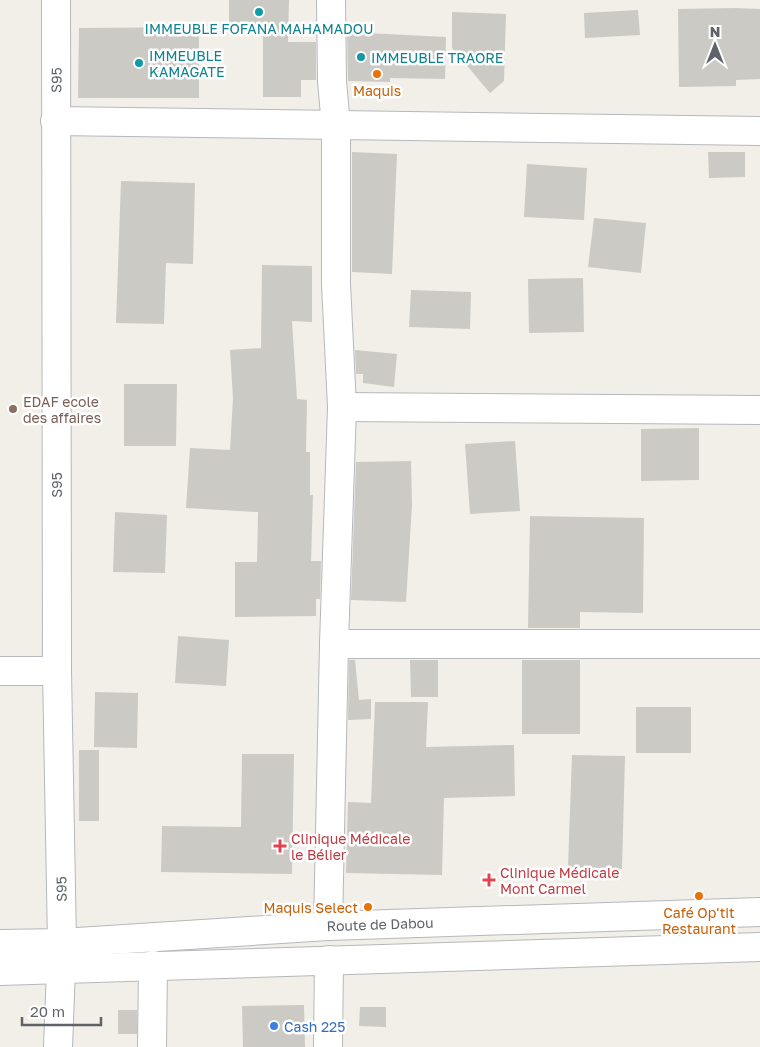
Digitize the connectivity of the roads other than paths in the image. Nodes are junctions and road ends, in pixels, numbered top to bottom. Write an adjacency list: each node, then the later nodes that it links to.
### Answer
1 (56, 0): 3 (street, S95)
2 (331, 0): 4 (street)
3 (55, 121): 4 (street); 11 (street, S95)
4 (336, 126): 5 (street); 6 (street)
5 (760, 130)
6 (342, 407): 7 (street); 8 (street)
7 (760, 410)
8 (334, 644): 9 (street); 13 (street)
9 (760, 644)
10 (0, 671): 11 (street)
11 (57, 671): 16 (street, S95)
12 (760, 912): 13 (street, Route de Dabou)
13 (328, 926): 16 (street, Route de Dabou)
14 (0, 944): 16 (street, Route de Dabou)
15 (760, 947): 17 (street, Route de Dabou)
16 (62, 956): 18 (street, Route de Dabou); 19 (street, Route de Dabou); 20 (street, S95)
17 (329, 960): 18 (street, Route de Dabou); 22 (street)
18 (153, 965): 21 (street)
19 (0, 971)
20 (58, 1047)
21 (152, 1047)
22 (328, 1047)

